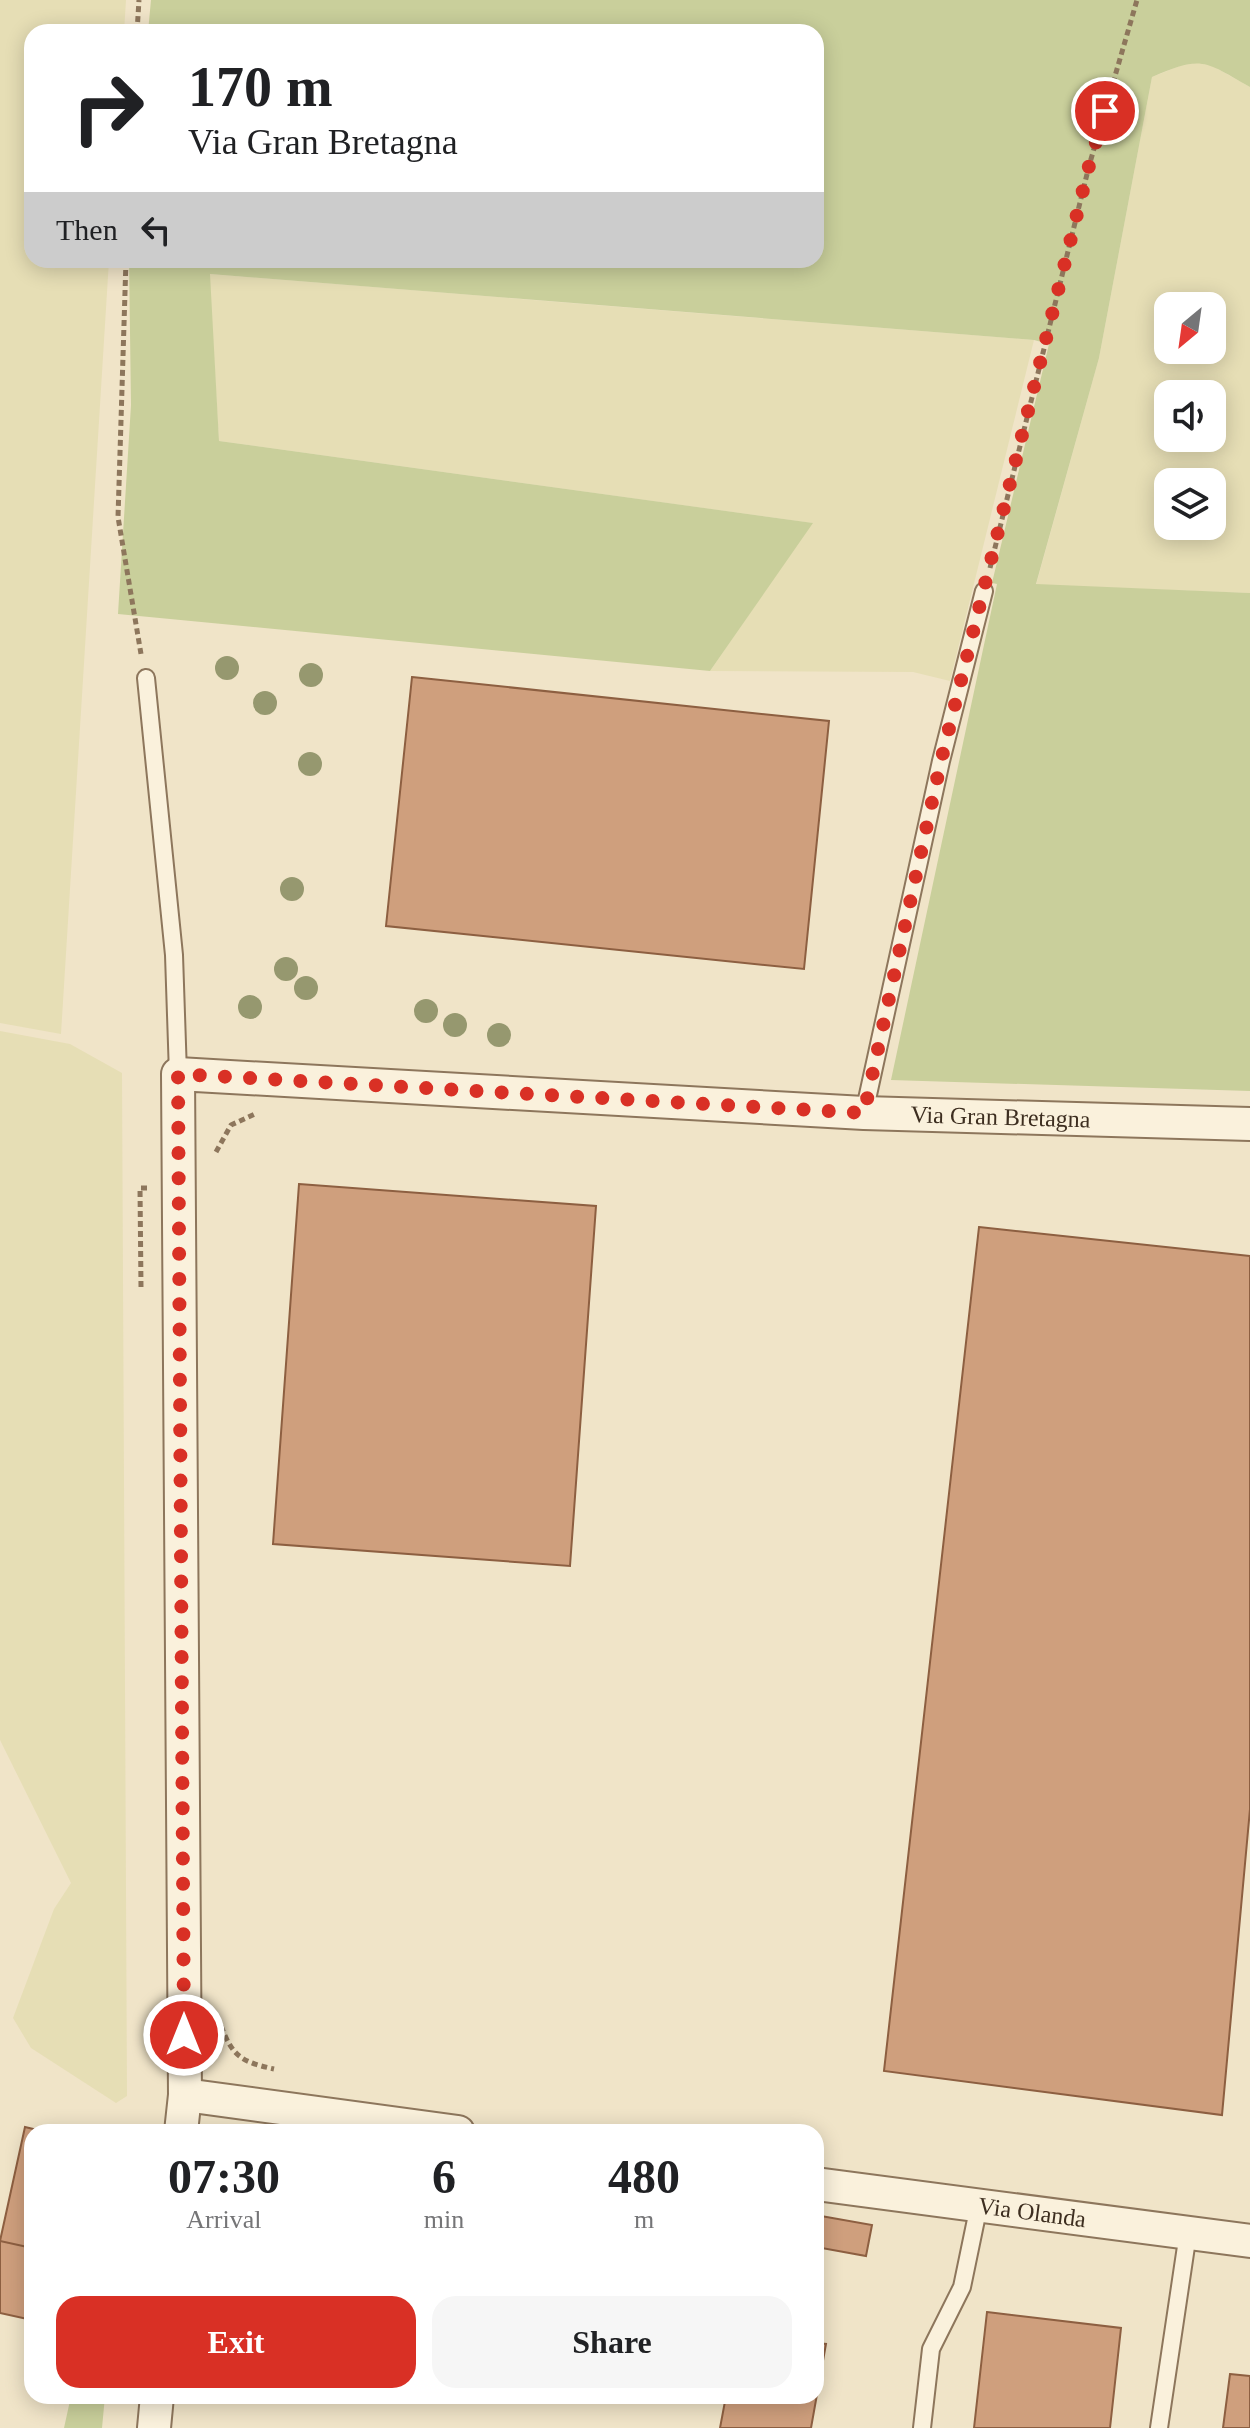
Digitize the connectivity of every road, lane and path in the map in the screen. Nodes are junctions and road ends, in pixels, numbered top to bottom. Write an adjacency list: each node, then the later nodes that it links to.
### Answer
1 (139, 0): 3 (path)
2 (1137, 0): 5 (path)
3 (138, 24)
4 (126, 268): 6 (path)
5 (984, 591): 9 (lane)
6 (146, 678): 7 (lane)
7 (178, 1074): 9 (street, Via Gran Bretagna); 14 (street)
8 (257, 1113): 11 (path)
9 (864, 1113): 10 (street, Via Gran Bretagna)
10 (1250, 1124)
11 (216, 1164)
12 (220, 2023): 13 (path)
13 (277, 2069)
14 (185, 2095): 15 (street); 16 (street)
15 (182, 2124)
16 (399, 2124)
17 (824, 2185): 18 (street, Via Olanda)
18 (979, 2205): 19 (street, Via Olanda); 23 (lane)
19 (1188, 2233): 20 (street, Via Olanda); 24 (lane)
20 (1250, 2241)
21 (156, 2404): 22 (street)
22 (154, 2428)
23 (922, 2428)
24 (1159, 2428)

